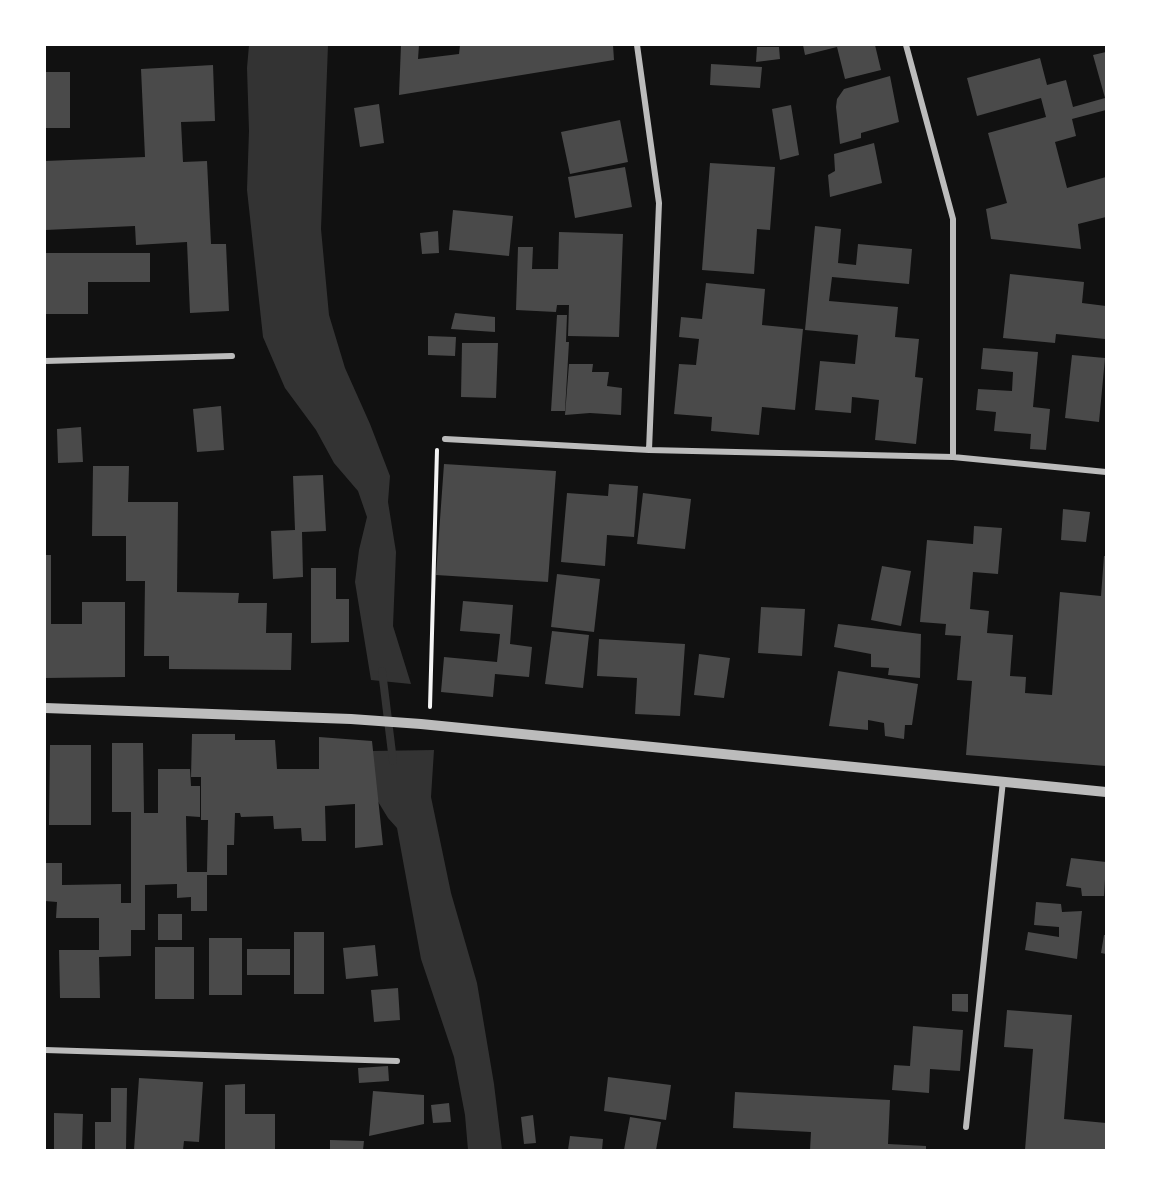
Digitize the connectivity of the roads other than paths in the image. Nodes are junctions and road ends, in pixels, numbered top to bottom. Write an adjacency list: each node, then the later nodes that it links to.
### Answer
1 (637, 45): 6 (street)
2 (906, 45): 7 (street)
3 (232, 357): 4 (street)
4 (45, 361)
5 (445, 439): 6 (street)
6 (649, 450): 7 (street)
7 (953, 457): 8 (street)
8 (1106, 472)
9 (45, 708): 10 (street)
10 (1003, 782): 11 (street); 14 (street)
11 (1106, 792)
12 (45, 1050): 13 (street)
13 (397, 1061)
14 (966, 1127)

